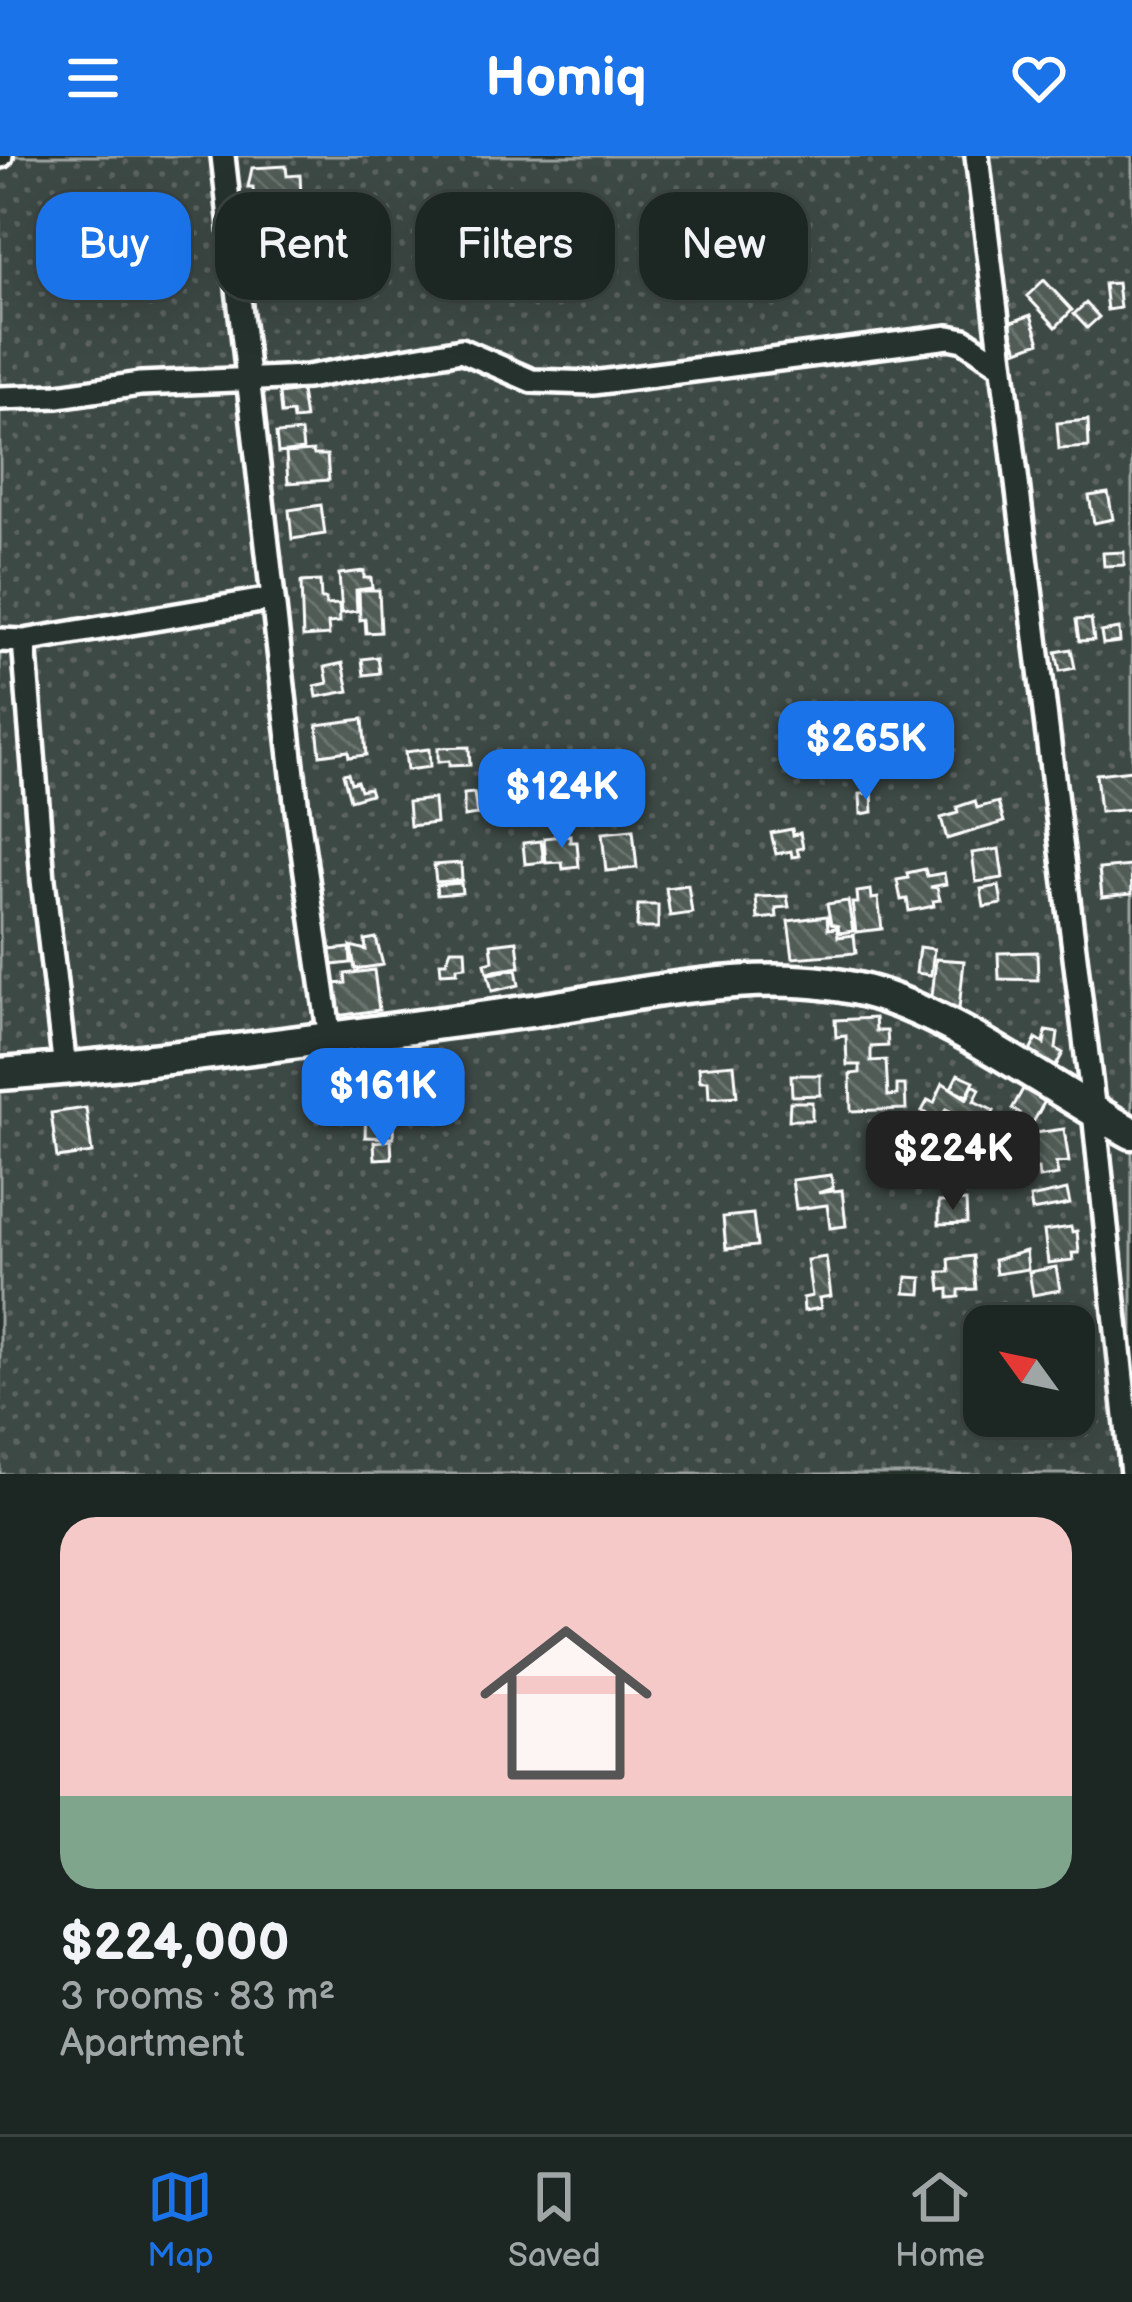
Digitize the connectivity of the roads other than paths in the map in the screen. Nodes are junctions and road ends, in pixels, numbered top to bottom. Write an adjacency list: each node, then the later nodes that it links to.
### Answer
1 (223, 156): 4 (street)
2 (977, 156): 3 (street)
3 (1001, 365): 4 (street); 12 (street)
4 (251, 378): 5 (street); 6 (street)
5 (0, 398)
6 (272, 599): 8 (street); 9 (street)
7 (0, 640): 8 (street)
8 (24, 641): 10 (street)
9 (331, 1038): 10 (street); 12 (street)
10 (65, 1069): 11 (street)
11 (0, 1074)
12 (1094, 1112): 13 (street); 14 (street)
13 (1132, 1133)
14 (1132, 1474)

